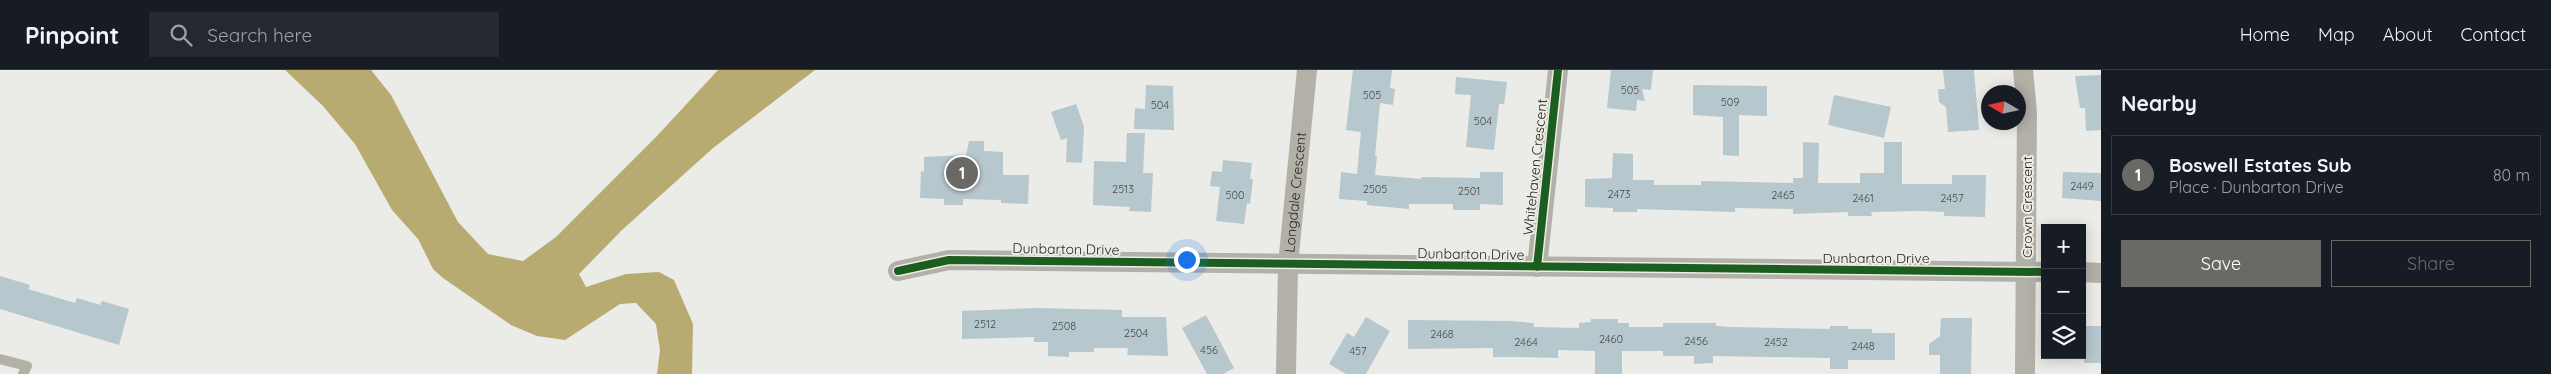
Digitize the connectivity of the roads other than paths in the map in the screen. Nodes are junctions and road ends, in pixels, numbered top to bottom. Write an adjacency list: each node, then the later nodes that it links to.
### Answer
1 (1307, 70): 4 (street, Longdale Crescent)
2 (1558, 70): 5 (street, Whitehaven Crescent)
3 (2023, 70): 7 (street, Crown Crescent)
4 (1288, 265): 5 (street, Dunbarton Drive); 6 (street, Dunbarton Drive); 12 (street, Longdale Crescent)
5 (1536, 267): 7 (street, Dunbarton Drive)
6 (898, 272)
7 (2035, 272): 13 (street, Crown Crescent)
8 (2086, 272): 9 (street)
9 (2101, 272)
10 (0, 359): 11 (lane)
11 (23, 374)
12 (1286, 374)
13 (2025, 374)

